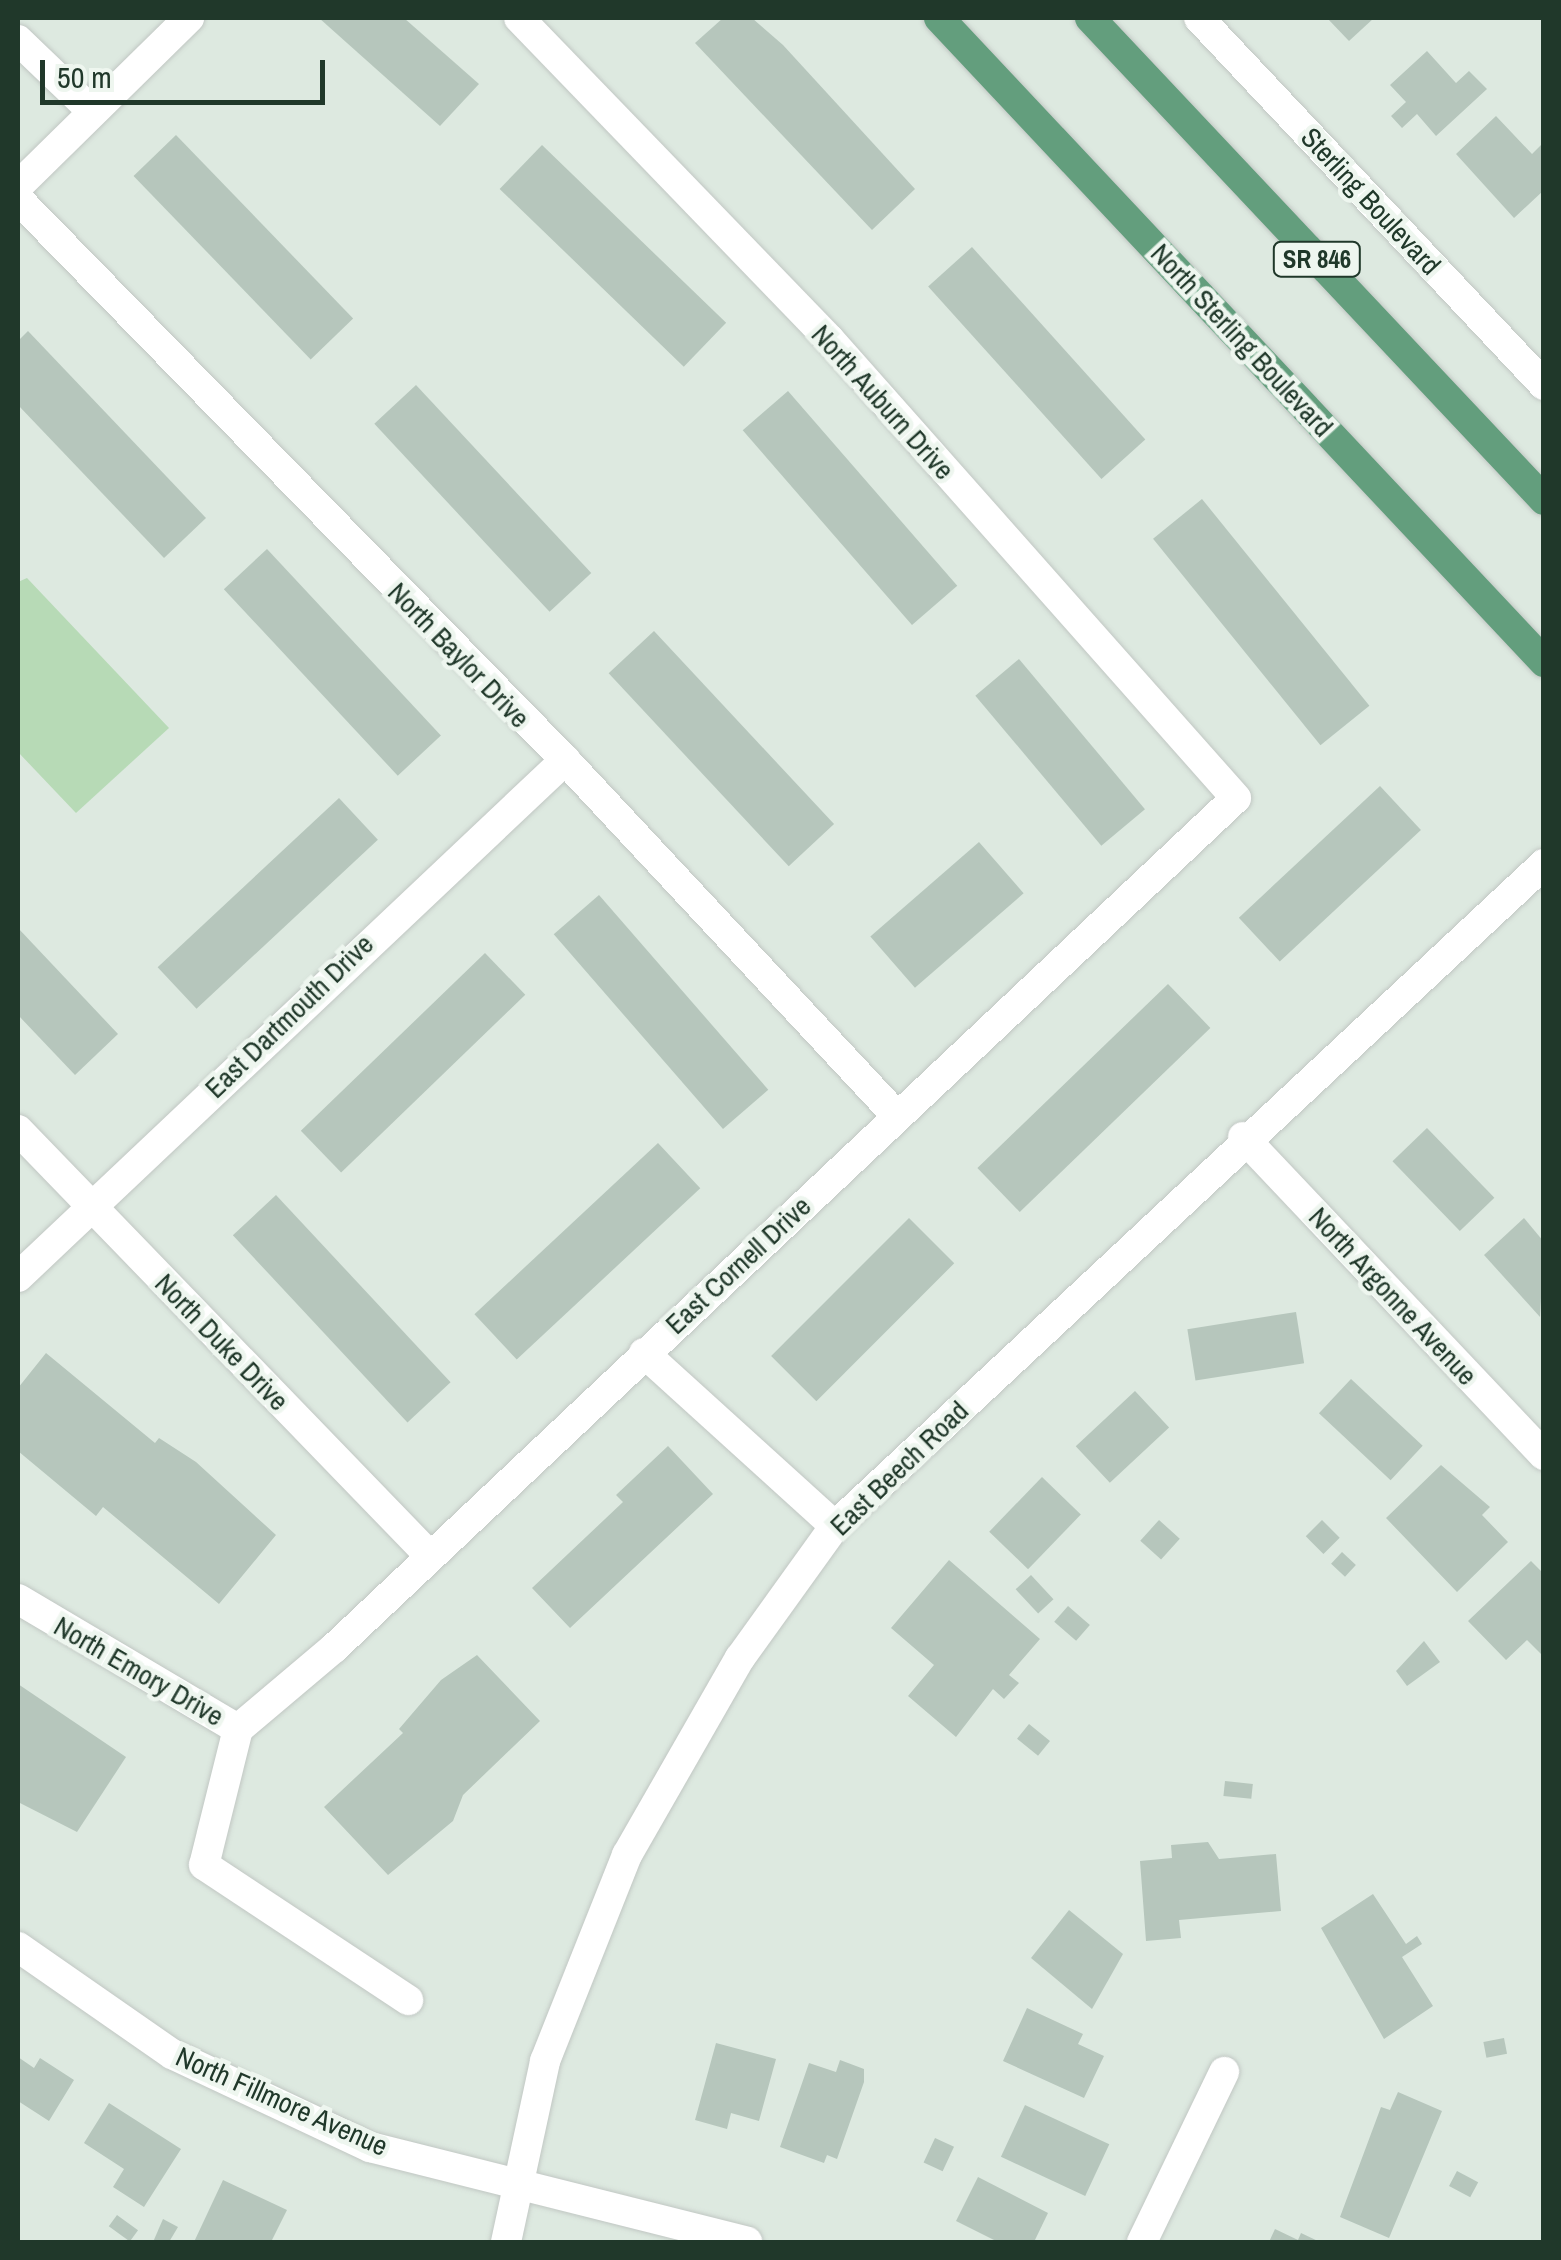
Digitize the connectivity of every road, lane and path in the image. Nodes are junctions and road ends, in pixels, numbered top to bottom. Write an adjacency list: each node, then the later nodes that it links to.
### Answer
1 (189, 18): 7 (street)
2 (519, 18): 14 (street, North Auburn Drive)
3 (939, 18): 12 (main road, North Sterling Boulevard)
4 (1090, 18): 11 (main road, SR 846)
5 (1199, 18): 10 (street, Sterling Boulevard)
6 (18, 40): 7 (street)
7 (90, 108): 8 (street)
8 (18, 186)
9 (18, 199): 13 (street, North Baylor Drive)
10 (1544, 385)
11 (1544, 500)
12 (1544, 662)
13 (565, 760): 16 (street, North Baylor Drive); 19 (street, East Dartmouth Drive)
14 (1236, 798): 16 (street, East Cornell Drive)
15 (1544, 864): 18 (street, East Beech Road)
16 (897, 1116): 21 (street, East Cornell Drive)
17 (18, 1130): 19 (street, North Duke Drive)
18 (1243, 1137): 22 (street, North Argonne Avenue); 23 (street, East Beech Road)
19 (89, 1202): 20 (street, East Dartmouth Drive); 24 (street, North Duke Drive)
20 (18, 1277)
21 (644, 1352): 23 (street); 24 (street, East Cornell Drive)
22 (1544, 1455)
23 (835, 1526): 30 (street, East Beech Road)
24 (427, 1554): 26 (street, East Cornell Drive)
25 (18, 1599): 26 (street, North Emory Drive)
26 (238, 1729): 28 (street, North Emory Drive)
27 (18, 1948): 30 (street, North Fillmore Avenue)
28 (408, 2000)
29 (1224, 2072): 33 (street)
30 (517, 2180): 31 (street, East Beech Road); 32 (street, North Fillmore Avenue)
31 (506, 2242)
32 (747, 2242)
33 (1142, 2242)

